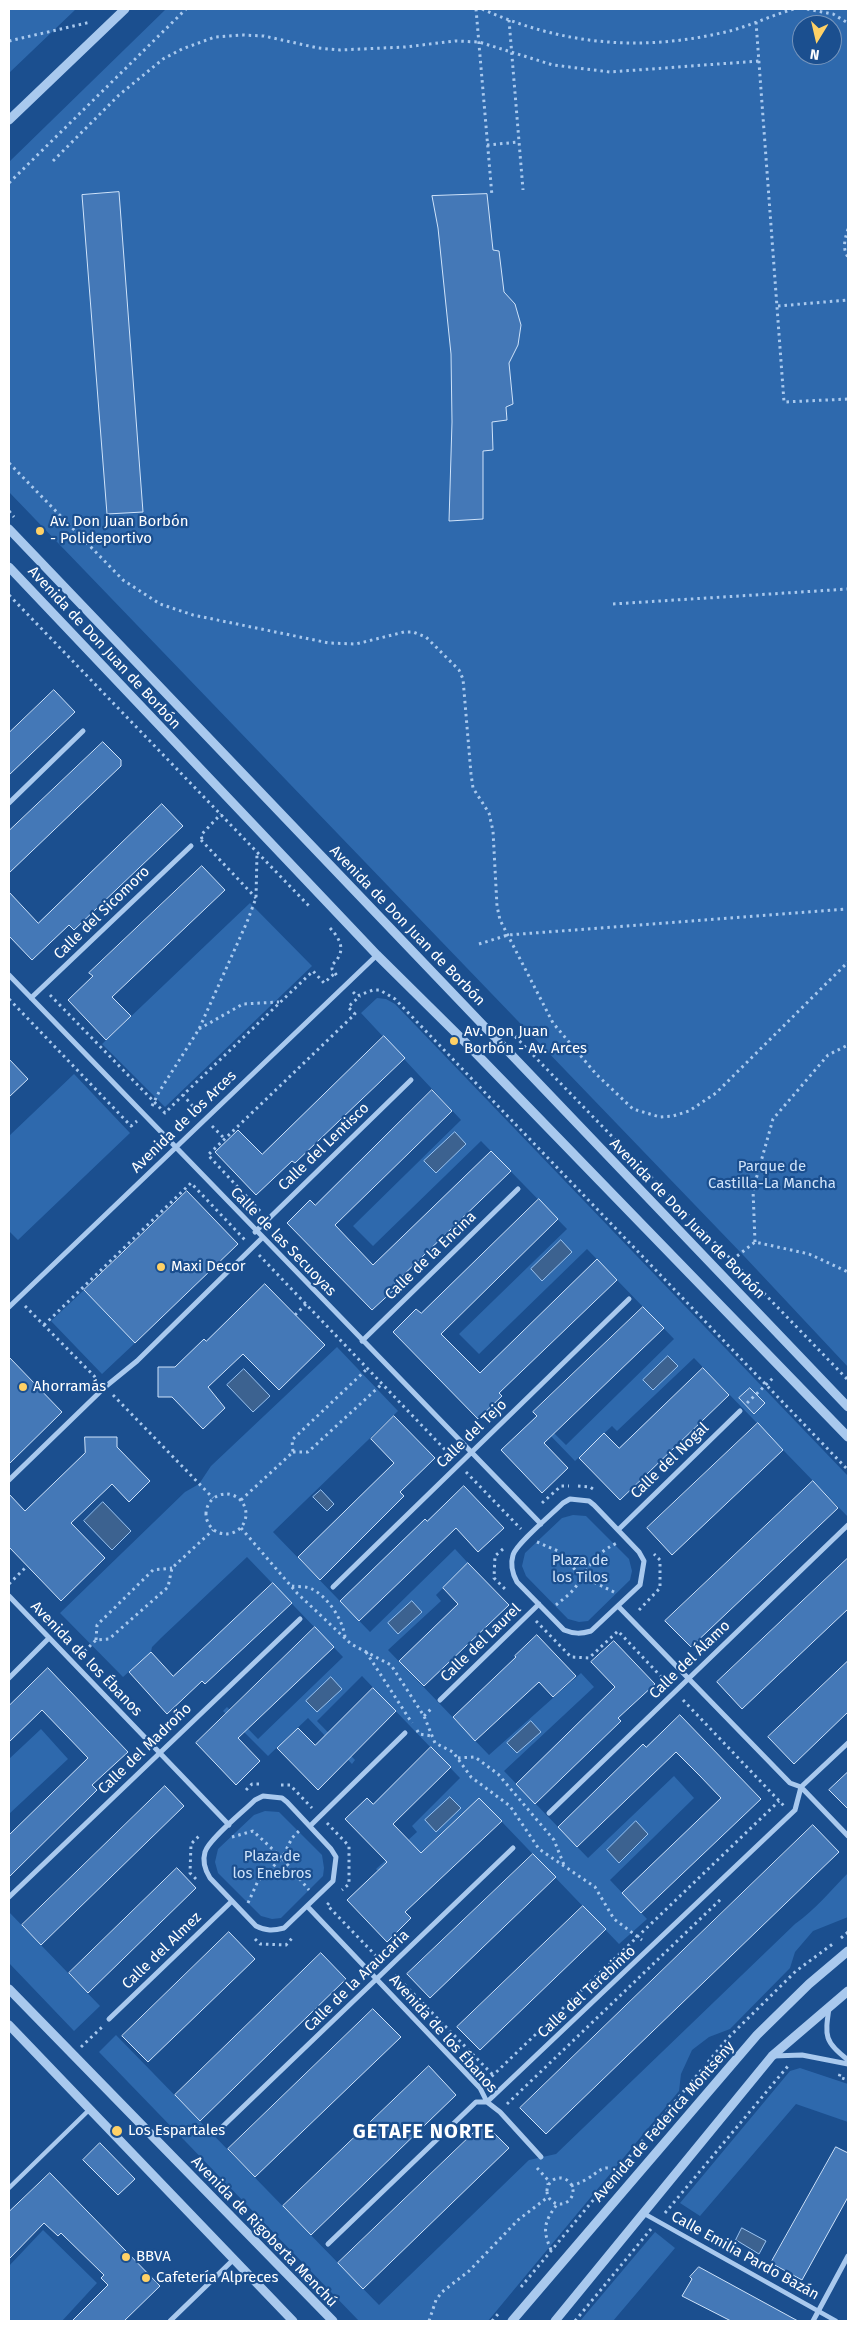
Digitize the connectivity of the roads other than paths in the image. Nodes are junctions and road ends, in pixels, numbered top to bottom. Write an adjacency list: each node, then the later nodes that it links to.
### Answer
1 (125, 9): 2 (street)
2 (9, 120)
3 (9, 528): 19 (street, Avenida de Don Juan de Borbón)
4 (9, 567): 8 (street, Avenida de Don Juan de Borbón)
5 (83, 731): 6 (street)
6 (9, 803)
7 (191, 846): 10 (street, Calle del Sicomoro)
8 (377, 955): 12 (street, Avenida de los Arces); 21 (street, Avenida de Don Juan de Borbón)
9 (9, 975): 10 (street, Calle de las Secuoyas)
10 (32, 998): 12 (street, Calle de las Secuoyas)
11 (411, 1080): 14 (street, Calle del Lentisco)
12 (175, 1148): 14 (street, Calle de las Secuoyas); 17 (street, Avenida de los Arces)
13 (518, 1188): 18 (street, Calle de la Encina)
14 (256, 1232): 15 (street, Calle de las Secuoyas)
15 (262, 1238): 18 (street, Calle de las Secuoyas); 23 (street)
16 (629, 1299): 22 (street, Calle del Tejo)
17 (9, 1307)
18 (362, 1341): 22 (street, Calle de las Secuoyas)
19 (848, 1407)
20 (740, 1411): 26 (street, Calle del Nogal)
21 (848, 1437)
22 (471, 1452): 24 (street, Calle de las Secuoyas); 27 (street, Calle del Tejo)
23 (9, 1480)
24 (541, 1524): 26 (street); 29 (street)
25 (848, 1525): 34 (street, Calle del Álamo)
26 (618, 1530): 30 (street)
27 (333, 1587)
28 (9, 1596): 32 (street, Avenida de los Ébanos)
29 (539, 1604): 30 (street); 35 (street, Calle del Laurel)
30 (618, 1606): 34 (street)
31 (300, 1619): 38 (street, Calle del Madroño)
32 (49, 1638): 33 (street); 38 (street, Avenida de los Ébanos)
33 (9, 1678)
34 (688, 1679): 39 (street); 40 (street, Calle del Álamo)
35 (440, 1700)
36 (405, 1733): 42 (street)
37 (848, 1742): 39 (street, Calle del Terebinto)
38 (159, 1753): 41 (street, Avenida de los Ébanos); 45 (street, Calle del Madroño)
39 (802, 1788): 43 (street); 58 (street, Calle del Terebinto)
40 (549, 1813)
41 (229, 1825): 42 (street); 46 (street)
42 (310, 1826): 47 (street)
43 (848, 1836)
44 (513, 1848): 49 (street, Calle de la Araucaria)
45 (9, 1897)
46 (232, 1901): 47 (street); 53 (street, Calle del Almez)
47 (307, 1906): 49 (street, Avenida de los Ébanos)
48 (848, 1951): 71 (street, Avenida de Federica Montseny)
49 (377, 1979): 58 (street, Avenida de los Ébanos); 60 (street, Calle de la Araucaria)
50 (9, 1990): 70 (street, Avenida de Rigoberta Menchú)
51 (848, 1991): 52 (street)
52 (830, 2006): 55 (street); 56 (street)
53 (110, 2019)
54 (9, 2025): 59 (street)
55 (772, 2056): 57 (street); 63 (street)
56 (848, 2060)
57 (848, 2064)
58 (487, 2102): 61 (street, Avenida de los Ébanos); 64 (street, Calle del Terebinto)
59 (90, 2109): 62 (street); 66 (street)
60 (218, 2131)
61 (541, 2158)
62 (9, 2188)
63 (642, 2213): 67 (street, Calle Emilia Pardo Bazán); 72 (street)
64 (328, 2244)
65 (848, 2256): 67 (street)
66 (234, 2260): 68 (street); 69 (street)
67 (818, 2311): 73 (street); 74 (street, Calle Emilia Pardo Bazán)
68 (170, 2321)
69 (293, 2321)
70 (332, 2321)
71 (512, 2321)
72 (555, 2321)
73 (813, 2321)
74 (836, 2321)

